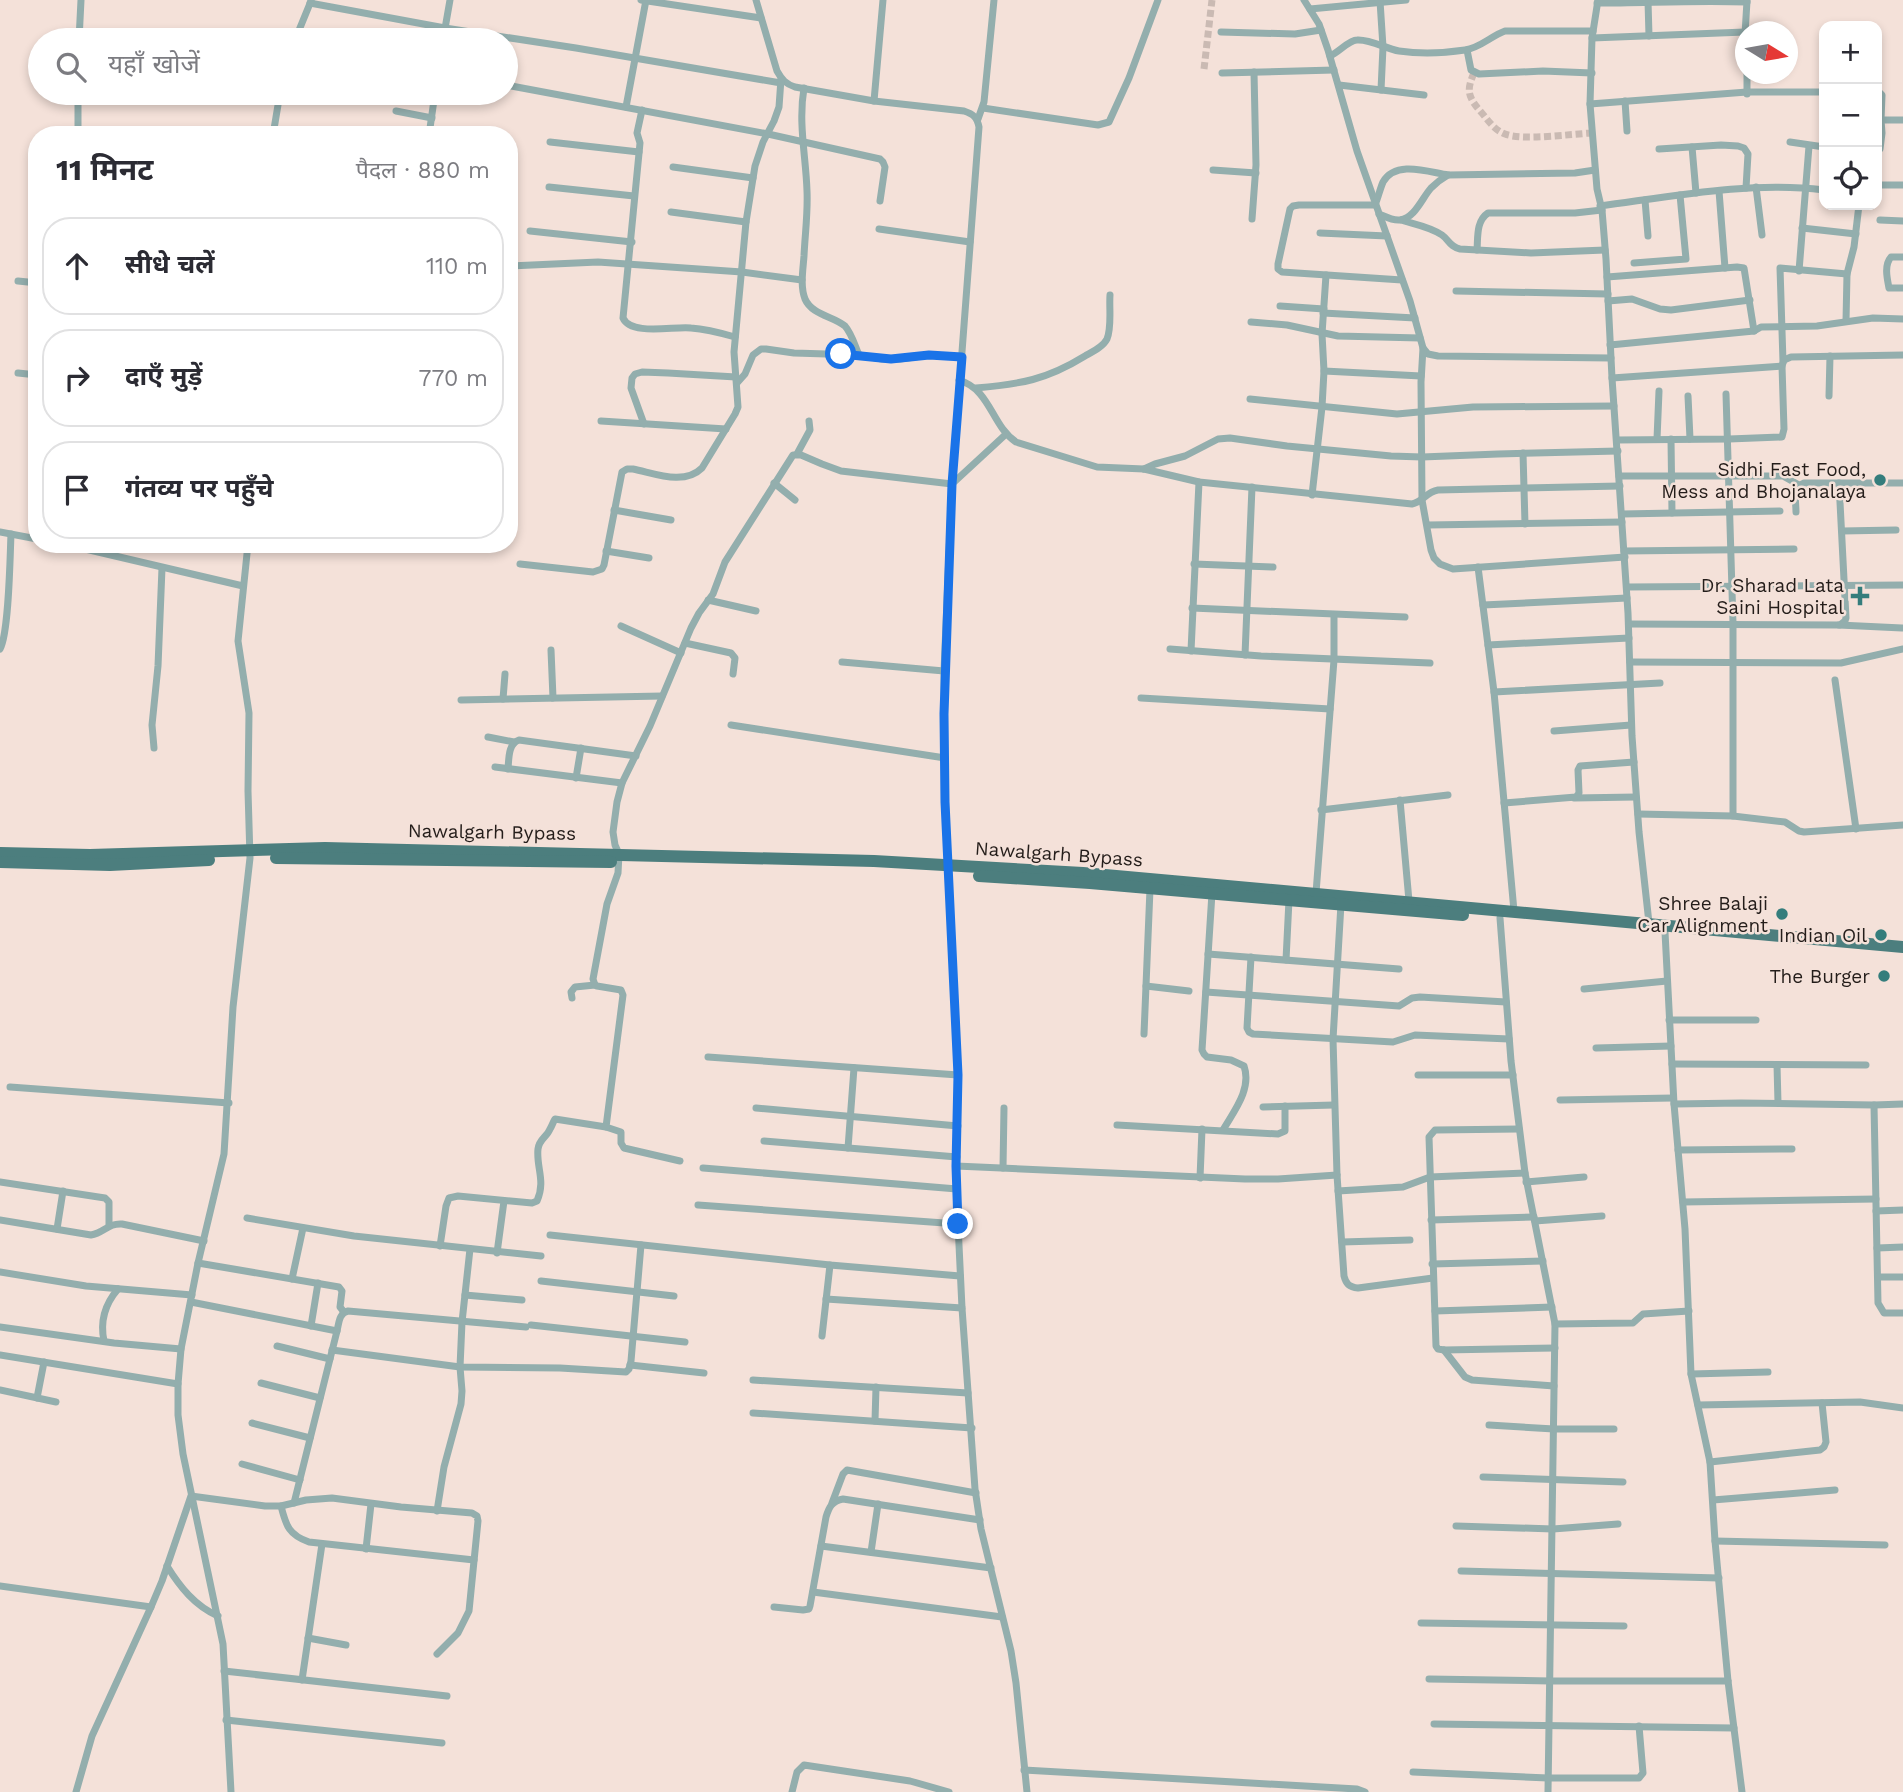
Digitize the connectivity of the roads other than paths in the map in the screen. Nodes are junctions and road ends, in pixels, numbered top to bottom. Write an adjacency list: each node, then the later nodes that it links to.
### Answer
1 (81, 0): 18 (street)
2 (450, 0): 20 (street)
3 (644, 0): 16 (street); 30 (street)
4 (756, 0): 16 (street)
5 (883, 0): 44 (street)
6 (994, 0): 51 (street)
7 (1158, 0): 51 (street)
8 (1304, 0): 15 (street)
9 (1406, 0): 10 (street)
10 (1380, 1): 15 (street); 27 (street)
11 (1597, 1): 12 (street); 24 (street)
12 (1648, 1): 13 (street); 25 (street)
13 (1747, 1): 17 (street)
14 (310, 2): 19 (street); 20 (street)
15 (1310, 9): 21 (street)
16 (761, 18): 35 (street)
17 (1746, 21)
18 (80, 28)
19 (300, 28)
20 (444, 28)
21 (1321, 30): 22 (street); 29 (street)
22 (1221, 32)
23 (1735, 33): 25 (street)
24 (1592, 34): 25 (street); 28 (street); 34 (street)
25 (1649, 36)
26 (518, 40): 30 (street)
27 (1383, 47): 28 (street); 29 (street); 40 (street)
28 (1467, 50): 34 (street)
29 (1330, 56): 31 (street)
30 (635, 58): 35 (street); 50 (street)
31 (1334, 70): 32 (street); 37 (street)
32 (1254, 72): 33 (street); 74 (street)
33 (1222, 73)
34 (1592, 73): 46 (street)
35 (781, 81): 39 (street); 62 (street)
36 (1746, 84): 42 (street)
37 (1339, 85): 40 (street); 90 (street)
38 (518, 87): 50 (street)
39 (804, 88): 44 (street); 63 (street)
40 (1381, 90): 43 (street)
41 (1819, 92): 42 (street)
42 (1747, 94): 45 (street)
43 (1424, 95)
44 (874, 101): 55 (street)
45 (1625, 101): 46 (street); 61 (street)
46 (1590, 104): 73 (street)
47 (78, 105): 58 (street)
48 (278, 105): 59 (street)
49 (434, 105): 54 (street)
50 (626, 107): 52 (street)
51 (983, 108): 55 (street)
52 (642, 110): 62 (street); 70 (street)
53 (396, 111): 54 (street)
54 (432, 118): 60 (street)
55 (978, 119): 109 (street)
56 (1882, 120): 57 (street)
57 (1903, 120)
58 (78, 126)
59 (274, 126)
60 (431, 126)
61 (1627, 131)
62 (768, 134): 63 (street); 76 (street)
63 (803, 141): 89 (street); 124 (street)
64 (550, 142): 70 (street)
65 (1790, 142): 66 (street)
66 (1809, 146): 68 (street); 81 (street)
67 (1692, 147): 69 (street); 82 (street); 85 (street)
68 (1819, 147)
69 (1659, 149)
70 (639, 152): 87 (street)
71 (673, 167): 76 (street)
72 (1213, 170): 74 (street)
73 (1595, 170): 75 (street); 91 (street)
74 (1256, 173): 95 (street)
75 (1448, 175): 90 (street); 96 (street)
76 (753, 178): 99 (street)
77 (1882, 185): 78 (street)
78 (1903, 185)
79 (549, 187): 87 (street)
80 (1756, 187): 81 (street); 82 (street); 105 (street)
81 (1805, 187): 83 (street); 100 (street)
82 (1746, 188): 84 (street)
83 (1819, 189)
84 (1719, 191): 85 (street); 116 (street)
85 (1696, 193): 86 (street)
86 (1680, 195): 88 (street); 113 (street)
87 (634, 196): 108 (street)
88 (1645, 200): 91 (street); 107 (street)
89 (880, 201)
90 (1375, 205): 94 (street); 120 (street)
91 (1601, 208): 110 (street); 111 (street)
92 (1858, 210): 104 (street)
93 (671, 212): 99 (street)
94 (1379, 214): 96 (street); 106 (street)
95 (1252, 219)
96 (1401, 220): 110 (street)
97 (1880, 220): 98 (street)
98 (1903, 220)
99 (746, 222): 118 (street)
100 (1802, 228): 104 (street); 117 (street)
101 (879, 229): 109 (street)
102 (530, 231): 108 (street)
103 (1320, 233): 106 (street)
104 (1856, 233): 119 (street)
105 (1762, 235)
106 (1387, 236): 122 (street)
107 (1648, 236)
108 (632, 242): 114 (street)
109 (970, 242): 147 (street)
110 (1477, 250): 111 (street)
111 (1605, 250): 121 (street)
112 (1903, 257): 126 (street)
113 (1634, 263)
114 (629, 264): 115 (street); 118 (street); 140 (street)
115 (518, 266)
116 (1725, 268): 121 (street); 130 (street)
117 (1799, 271): 119 (street); 137 (street)
118 (742, 272): 124 (street); 140 (street)
119 (1847, 274): 135 (street)
120 (1326, 275): 122 (street); 132 (street)
121 (1607, 277): 129 (street)
122 (1402, 280): 133 (street)
123 (18, 281): 125 (street)
124 (802, 281): 144 (street)
125 (28, 282)
126 (1903, 288)
127 (1456, 291): 129 (street)
128 (1110, 295): 157 (street)
129 (1608, 297): 130 (street); 142 (street)
130 (1750, 300): 138 (street)
131 (1280, 306): 132 (street)
132 (1324, 311): 133 (street); 139 (street)
133 (1415, 318): 141 (street)
134 (1903, 319): 135 (street)
135 (1846, 321): 137 (street)
136 (1251, 322): 139 (street)
137 (1782, 326): 138 (street); 149 (street)
138 (1754, 331): 142 (street)
139 (1322, 334): 141 (street); 150 (street)
140 (735, 337): 155 (street)
141 (1420, 338): 143 (street)
142 (1610, 345): 148 (street)
143 (1423, 348): 148 (street); 153 (street)
144 (859, 355): 147 (street); 155 (street)
145 (1903, 355): 146 (street)
146 (1830, 356): 149 (street); 161 (street)
147 (962, 357): 156 (street)
148 (1611, 358): 154 (street)
149 (1783, 364): 154 (street); 174 (street)
150 (1324, 371): 153 (street); 164 (street)
151 (19, 373): 152 (street)
152 (28, 374)
153 (1421, 376): 165 (street)
154 (1612, 378): 163 (street)
155 (736, 380): 168 (street); 169 (street)
156 (959, 380): 157 (street); 189 (street)
157 (976, 388): 170 (street)
158 (1659, 391): 171 (street)
159 (1726, 394): 174 (street)
160 (1688, 396): 173 (street)
161 (1829, 397)
162 (1251, 399): 164 (street)
163 (1614, 406): 165 (street); 175 (street)
164 (1322, 407): 165 (street); 176 (street)
165 (1421, 412): 180 (street)
166 (601, 421): 168 (street)
167 (809, 421): 179 (street)
168 (644, 424): 169 (street)
169 (726, 429): 197 (street)
170 (1005, 435): 181 (street); 189 (street)
171 (1657, 439): 172 (street); 175 (street)
172 (1671, 439): 173 (street); 183 (street)
173 (1690, 439): 174 (street)
174 (1729, 439): 184 (street)
175 (1617, 440): 177 (street)
176 (1317, 449): 180 (street); 181 (street); 194 (street)
177 (1618, 451): 178 (street); 182 (street)
178 (1523, 453): 180 (street); 193 (street)
179 (797, 454): 186 (street); 189 (street)
180 (1422, 457): 196 (street)
181 (1144, 469): 185 (street)
182 (1619, 476): 183 (street); 191 (street)
183 (1671, 476): 184 (street); 201 (street)
184 (1730, 476): 190 (street); 199 (street)
185 (1199, 482): 192 (street); 219 (street)
186 (774, 483): 195 (street); 230 (street)
187 (1839, 483): 188 (street); 190 (street); 207 (street)
188 (1903, 483)
189 (952, 484): 257 (street)
190 (1799, 485): 200 (street)
191 (1620, 486): 193 (street); 202 (street)
192 (1252, 487): 194 (street); 220 (street)
193 (1524, 488): 196 (street); 204 (street)
194 (1312, 495): 196 (street)
195 (795, 500)
196 (1422, 500): 205 (street)
197 (614, 510): 203 (street); 213 (street)
198 (1780, 511): 199 (street)
199 (1730, 512): 201 (street); 211 (street)
200 (1796, 512)
201 (1672, 513): 202 (street)
202 (1622, 518): 204 (street); 216 (street)
203 (671, 520)
204 (1524, 524): 205 (street)
205 (1428, 525): 222 (street)
206 (1896, 530): 207 (street)
207 (1842, 531): 228 (street)
208 (0, 532): 209 (street)
209 (11, 534): 210 (street); 245 (street)
210 (28, 537)
211 (1731, 549): 212 (street); 216 (street); 227 (street)
212 (1794, 549)
213 (606, 551): 217 (street); 218 (street)
214 (101, 553): 223 (street)
215 (247, 553): 225 (street)
216 (1625, 554): 222 (street); 226 (street)
217 (649, 558)
218 (520, 564)
219 (1194, 564): 220 (street); 232 (street)
220 (1248, 566): 221 (street); 234 (street)
221 (1273, 567)
222 (1478, 567): 231 (street)
223 (162, 568): 225 (street); 275 (street)
224 (1903, 585): 228 (street)
225 (243, 586): 295 (street)
226 (1627, 587): 227 (street); 229 (street)
227 (1732, 587): 228 (street); 237 (street)
228 (1845, 587): 239 (street)
229 (1627, 598): 231 (street); 238 (street)
230 (708, 600): 233 (street); 243 (street)
231 (1483, 605): 244 (street)
232 (1192, 608): 234 (street); 249 (street)
233 (756, 611)
234 (1246, 611): 235 (street); 251 (street)
235 (1334, 615): 236 (street); 252 (street)
236 (1405, 618)
237 (1733, 623): 238 (street); 239 (street); 256 (street)
238 (1629, 624): 242 (street)
239 (1838, 625): 241 (street)
240 (621, 626): 250 (street)
241 (1902, 628)
242 (1629, 639): 244 (street); 254 (street)
243 (685, 643): 250 (street); 259 (street)
244 (1488, 645): 263 (street)
245 (0, 649)
246 (1170, 649): 249 (street)
247 (1903, 649): 256 (street)
248 (551, 650): 265 (street)
249 (1191, 651): 251 (street)
250 (681, 653): 264 (street)
251 (1245, 655): 252 (street)
252 (1334, 660): 255 (street); 269 (street)
253 (842, 662): 257 (street)
254 (1630, 662): 256 (street); 262 (street)
255 (1430, 663)
256 (1733, 663): 291 (street)
257 (944, 671): 278 (street)
258 (505, 674): 267 (street)
259 (733, 674)
260 (1835, 680): 293 (street)
261 (1660, 683): 262 (street)
262 (1630, 684): 263 (street); 271 (street)
263 (1494, 692): 288 (street)
264 (662, 696): 265 (street); 277 (street)
265 (553, 698): 267 (street)
266 (1142, 698): 269 (street)
267 (503, 699): 268 (street)
268 (461, 700)
269 (1330, 709): 289 (street)
270 (732, 725): 278 (street)
271 (1631, 725): 272 (street); 279 (street)
272 (1553, 731)
273 (488, 737): 274 (street)
274 (514, 742): 276 (street); 281 (street)
275 (154, 748)
276 (581, 748): 277 (street); 282 (street)
277 (636, 756): 283 (street)
278 (944, 758): 298 (street)
279 (1634, 762): 285 (street); 286 (street)
280 (495, 767): 281 (street)
281 (508, 769): 282 (street)
282 (576, 778): 283 (street)
283 (622, 783): 296 (street)
284 (1448, 795): 287 (street)
285 (1636, 797): 286 (street); 290 (street)
286 (1574, 798): 288 (street)
287 (1400, 800): 289 (street); 303 (street)
288 (1504, 803): 305 (street)
289 (1321, 810): 301 (street)
290 (1638, 814): 291 (street); 307 (street)
291 (1733, 816): 293 (street)
292 (1903, 825): 293 (street)
293 (1856, 829)
294 (0, 853): 295 (main road, Nawalgarh Bypass)
295 (250, 854): 296 (main road, Nawalgarh Bypass); 297 (main road, Nawalgarh Bypass); 344 (street)
296 (619, 858): 298 (main road, Nawalgarh Bypass); 317 (street)
297 (0, 862)
298 (948, 870): 299 (main road, Nawalgarh Bypass); 301 (main road, Nawalgarh Bypass); 338 (street)
299 (1150, 889): 300 (main road, Nawalgarh Bypass); 318 (street)
300 (1212, 893): 302 (main road, Nawalgarh Bypass); 311 (street)
301 (1316, 893): 303 (main road, Nawalgarh Bypass)
302 (1289, 900): 304 (main road, Nawalgarh Bypass); 313 (street)
303 (1409, 901): 305 (main road, Nawalgarh Bypass)
304 (1341, 904): 306 (main road, Nawalgarh Bypass); 314 (street)
305 (1514, 911): 307 (main road, Nawalgarh Bypass)
306 (1500, 918): 308 (main road, Nawalgarh Bypass); 325 (street)
307 (1649, 923): 309 (main road, Nawalgarh Bypass)
308 (1665, 932): 310 (main road, Nawalgarh Bypass); 316 (street)
309 (1903, 947)
310 (1903, 953)
311 (1208, 954): 312 (street); 321 (street)
312 (1251, 957): 313 (street); 322 (street)
313 (1286, 960): 314 (street)
314 (1338, 964): 315 (street); 324 (street)
315 (1399, 969)
316 (1667, 981): 319 (street); 326 (street)
317 (595, 985): 323 (street); 356 (street)
318 (1146, 986): 320 (street); 328 (street)
319 (1584, 989)
320 (1189, 991)
321 (1206, 992): 322 (street); 359 (street)
322 (1248, 995): 324 (street); 329 (street)
323 (572, 998)
324 (1335, 1002): 325 (street); 329 (street)
325 (1506, 1002): 330 (street)
326 (1669, 1020): 327 (street); 331 (street)
327 (1756, 1020)
328 (1144, 1034)
329 (1333, 1039): 330 (street); 347 (street)
330 (1509, 1039): 340 (street)
331 (1671, 1046): 332 (street); 334 (street)
332 (1595, 1048)
333 (708, 1057): 337 (street)
334 (1672, 1064): 335 (street); 343 (street)
335 (1777, 1065): 336 (street); 345 (street)
336 (1867, 1065)
337 (854, 1068): 338 (street); 353 (street)
338 (958, 1075): 355 (street)
339 (1418, 1075): 340 (street)
340 (1513, 1075): 358 (street)
341 (10, 1087): 344 (street)
342 (1560, 1100): 343 (street)
343 (1674, 1101): 345 (street); 363 (street)
344 (229, 1103): 395 (street)
345 (1778, 1103): 348 (street)
346 (1903, 1104): 348 (street)
347 (1334, 1105): 349 (street); 369 (street)
348 (1874, 1105): 378 (street)
349 (1285, 1106): 350 (street); 359 (street)
350 (1263, 1107)
351 (756, 1108): 353 (street)
352 (1004, 1108): 368 (street)
353 (851, 1116): 355 (street); 361 (street)
354 (1117, 1125): 357 (street)
355 (958, 1126): 364 (street)
356 (606, 1127): 365 (street); 379 (street)
357 (1202, 1129): 359 (street); 372 (street)
358 (1519, 1129): 370 (street); 373 (street)
359 (1223, 1130)
360 (764, 1141): 361 (street)
361 (848, 1148): 364 (street)
362 (1792, 1149): 363 (street)
363 (1678, 1150): 380 (street)
364 (957, 1157): 366 (street)
365 (680, 1161)
366 (956, 1166): 368 (street); 375 (street)
367 (703, 1168): 375 (street)
368 (1003, 1168): 372 (street)
369 (1337, 1175): 372 (street); 377 (street)
370 (1430, 1177): 373 (street); 377 (street); 388 (street)
371 (1584, 1177): 373 (street)
372 (1200, 1178)
373 (1526, 1178): 386 (street)
374 (0, 1182): 376 (street)
375 (957, 1189): 389 (street)
376 (63, 1191): 390 (street); 392 (street)
377 (1338, 1192): 396 (street)
378 (1876, 1199): 380 (street); 383 (street)
379 (504, 1201): 398 (street); 402 (street)
380 (1683, 1202): 426 (street)
381 (698, 1205): 389 (street)
382 (1903, 1210): 383 (street)
383 (1877, 1211): 400 (street)
384 (1602, 1216): 386 (street)
385 (247, 1218): 391 (street)
386 (1534, 1219): 388 (street); 404 (street)
387 (0, 1220): 392 (street)
388 (1431, 1220): 406 (street)
389 (958, 1224): 409 (street)
390 (109, 1225): 392 (street); 395 (street)
391 (303, 1228): 398 (street); 413 (street)
392 (57, 1229)
393 (550, 1235): 397 (street)
394 (1409, 1240): 396 (street)
395 (204, 1241): 405 (street)
396 (1342, 1242): 412 (street)
397 (641, 1245): 407 (street); 417 (street)
398 (440, 1246): 401 (street)
399 (1903, 1247): 400 (street)
400 (1877, 1248): 410 (street)
401 (470, 1250): 402 (street); 418 (street)
402 (497, 1253): 403 (street)
403 (541, 1256)
404 (1543, 1261): 406 (street); 423 (street)
405 (198, 1263): 413 (street); 420 (street)
406 (1432, 1264): 412 (street)
407 (830, 1265): 409 (street); 421 (street)
408 (0, 1272): 416 (street)
409 (960, 1276): 424 (street)
410 (1878, 1277): 411 (street); 428 (street)
411 (1903, 1277)
412 (1433, 1278): 425 (street)
413 (292, 1279): 415 (street)
414 (541, 1281): 417 (street)
415 (318, 1283): 427 (street); 431 (street)
416 (118, 1289): 420 (street); 436 (street)
417 (637, 1293): 419 (street); 434 (street)
418 (465, 1295): 422 (street); 429 (street)
419 (674, 1296)
420 (192, 1299): 431 (street); 440 (street)
421 (826, 1299): 424 (street); 435 (street)
422 (522, 1300)
423 (1552, 1307): 425 (street); 430 (street)
424 (962, 1308): 457 (street)
425 (1435, 1311): 442 (street)
426 (1689, 1311): 430 (street); 450 (street)
427 (344, 1312): 429 (street); 433 (street)
428 (1903, 1313)
429 (462, 1322): 434 (street); 447 (street)
430 (1555, 1324): 439 (street)
431 (311, 1326): 433 (street)
432 (0, 1330): 436 (street)
433 (337, 1331): 441 (street)
434 (633, 1336): 437 (street); 446 (street)
435 (822, 1336)
436 (104, 1341): 440 (street)
437 (685, 1342)
438 (277, 1346): 444 (street)
439 (1555, 1348): 442 (street); 454 (street)
440 (181, 1349): 453 (street)
441 (332, 1350): 444 (street); 447 (street)
442 (1444, 1350): 454 (street)
443 (0, 1354): 445 (street)
444 (330, 1359): 459 (street)
445 (44, 1362): 453 (street); 458 (street)
446 (630, 1365): 447 (street); 448 (street)
447 (460, 1367): 487 (street)
448 (704, 1373)
449 (1768, 1373): 450 (street)
450 (1691, 1374): 462 (street)
451 (753, 1380): 455 (street)
452 (261, 1383): 459 (street)
453 (178, 1384): 480 (street)
454 (1554, 1386): 469 (street)
455 (876, 1387): 457 (street); 465 (street)
456 (0, 1390): 458 (street)
457 (968, 1393): 468 (street)
458 (37, 1398): 460 (street)
459 (320, 1398): 471 (street)
460 (57, 1402)
461 (1822, 1403): 462 (street); 463 (street); 472 (street)
462 (1698, 1405): 472 (street)
463 (1903, 1408)
464 (753, 1413): 465 (street)
465 (875, 1421): 468 (street)
466 (252, 1423): 471 (street)
467 (1489, 1425): 469 (street)
468 (972, 1428): 479 (street)
469 (1554, 1429): 470 (street); 476 (street)
470 (1614, 1429)
471 (310, 1438): 475 (street)
472 (1710, 1462): 481 (street)
473 (242, 1464): 475 (street)
474 (1482, 1477): 476 (street)
475 (300, 1480): 482 (street)
476 (1553, 1480): 477 (street); 491 (street)
477 (1623, 1482)
478 (1835, 1490): 481 (street)
479 (976, 1493): 484 (street); 488 (street)
480 (191, 1496): 486 (street); 499 (street); 510 (street)
481 (1713, 1500): 492 (street)
482 (294, 1503): 483 (street); 486 (street)
483 (371, 1504): 487 (street); 496 (street)
484 (832, 1504): 485 (street); 495 (street)
485 (878, 1504): 488 (street); 497 (street)
486 (281, 1506): 493 (street)
487 (437, 1511): 498 (street)
488 (979, 1520): 500 (street)
489 (1618, 1524): 491 (street)
490 (1456, 1526): 491 (street)
491 (1553, 1529): 502 (street)
492 (1715, 1541): 494 (street); 503 (street)
493 (322, 1544): 496 (street); 515 (street)
494 (1885, 1545)
495 (821, 1546): 497 (street); 507 (street)
496 (366, 1549): 498 (street)
497 (871, 1552): 500 (street)
498 (474, 1560): 517 (street)
499 (167, 1566): 504 (street); 505 (street)
500 (991, 1569): 511 (street)
501 (1461, 1571): 502 (street)
502 (1553, 1573): 503 (street); 513 (street)
503 (1719, 1578): 521 (street)
504 (162, 1581): 505 (street); 508 (street)
505 (177, 1581): 510 (street)
506 (0, 1586): 508 (street)
507 (813, 1592): 509 (street); 511 (street)
508 (151, 1607): 534 (street)
509 (774, 1607)
510 (218, 1616): 518 (street)
511 (1002, 1617): 530 (street)
512 (1421, 1623): 513 (street)
513 (1552, 1625): 514 (street); 522 (street)
514 (1623, 1626)
515 (309, 1638): 516 (street); 520 (street)
516 (346, 1645)
517 (437, 1654)
518 (224, 1671): 520 (street); 524 (street)
519 (1429, 1679): 522 (street)
520 (302, 1680): 523 (street)
521 (1728, 1681): 522 (street); 528 (street)
522 (1550, 1682): 526 (street)
523 (447, 1696)
524 (226, 1720): 529 (street); 535 (street)
525 (1434, 1724): 526 (street)
526 (1550, 1724): 527 (street); 532 (street)
527 (1639, 1726): 528 (street); 532 (street)
528 (1734, 1728): 542 (street)
529 (442, 1743)
530 (1024, 1770): 533 (street); 538 (street)
531 (1413, 1772): 532 (street)
532 (1548, 1778): 541 (street)
533 (1236, 1782): 539 (street); 540 (street)
534 (76, 1792)
535 (231, 1792)
536 (792, 1792): 537 (street)
537 (949, 1792)
538 (1028, 1792)
539 (1236, 1792)
540 (1364, 1792)
541 (1548, 1792)
542 (1742, 1792)

